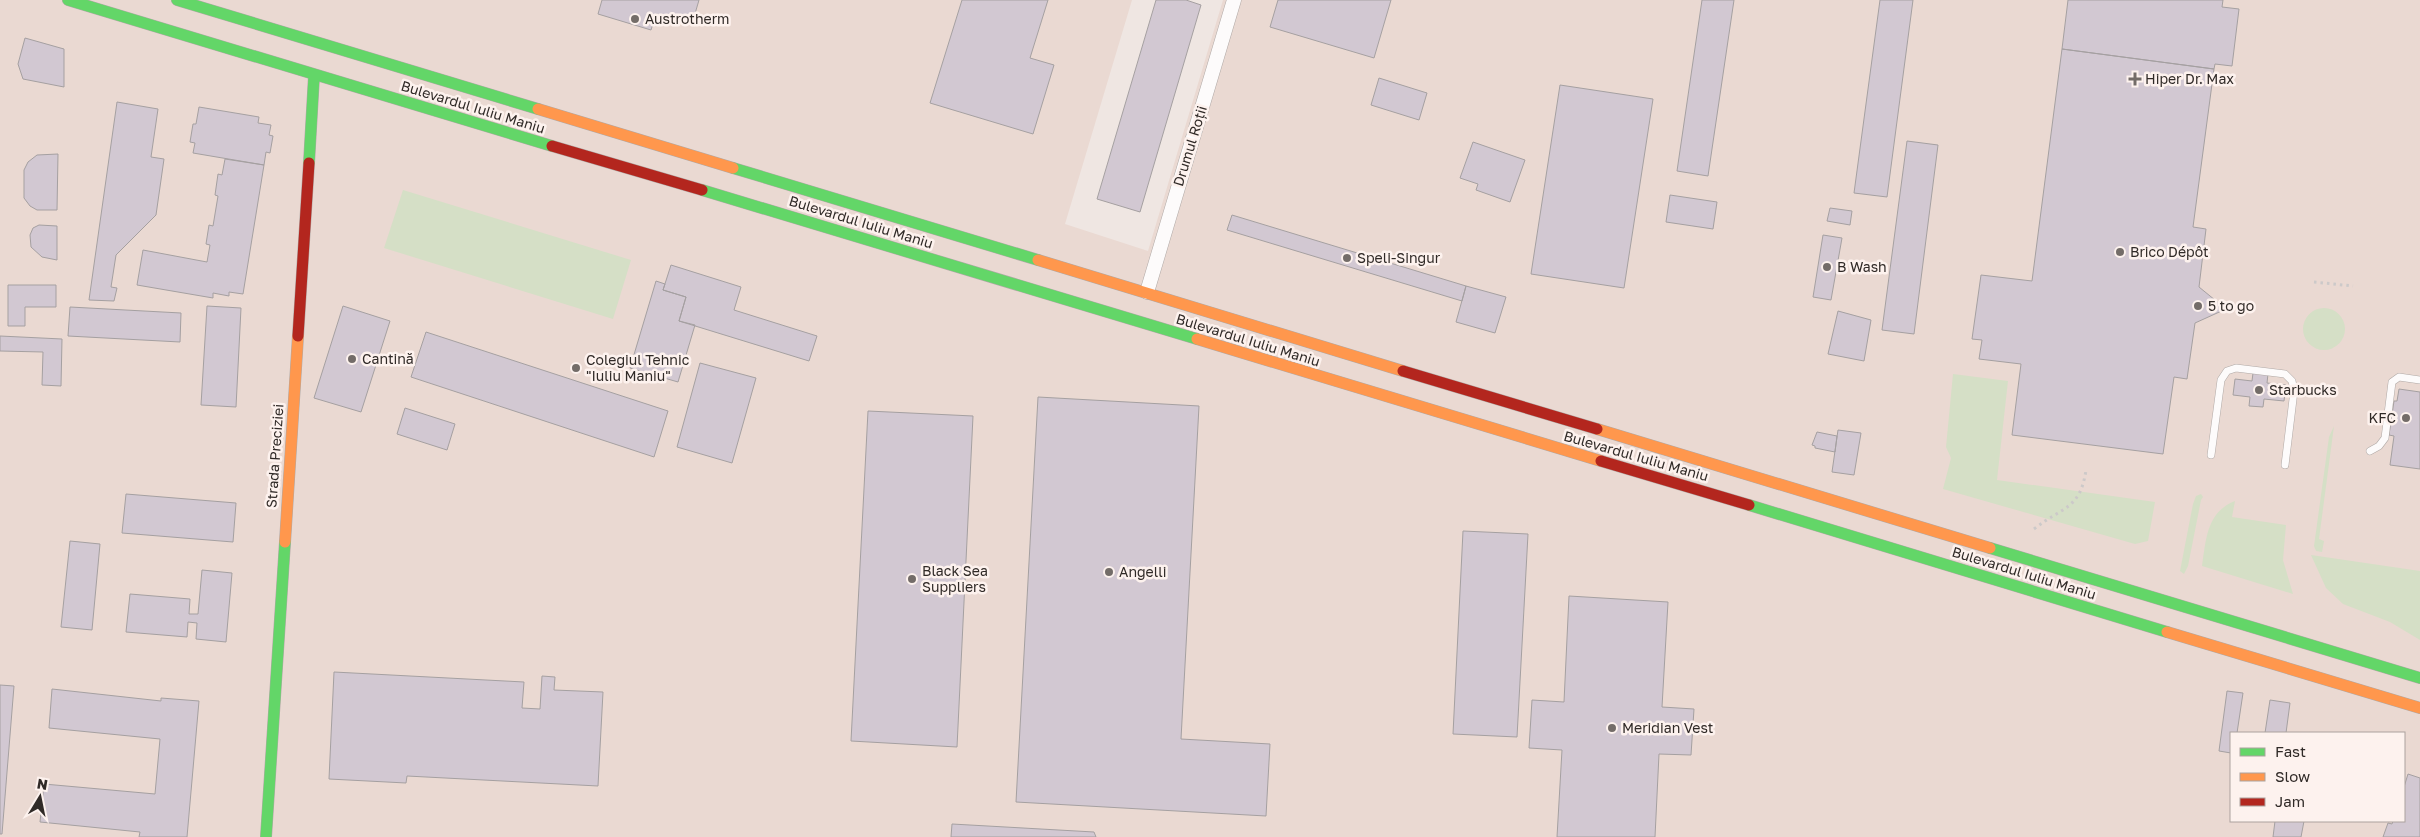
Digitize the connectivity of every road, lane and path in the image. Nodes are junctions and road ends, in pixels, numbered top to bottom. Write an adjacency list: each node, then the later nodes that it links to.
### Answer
1 (68, 0): 4 (main road, Bulevardul Iuliu Maniu)
2 (177, 0): 6 (main road, Bulevardul Iuliu Maniu)
3 (1234, 0): 9 (street, Drumul Roții)
4 (314, 76): 18 (main road, Bulevardul Iuliu Maniu); 26 (main road, Strada Preciziei)
5 (563, 130): 6 (main road)
6 (673, 149): 9 (main road, Bulevardul Iuliu Maniu)
7 (2314, 282): 8 (path)
8 (2353, 286)
9 (1147, 292): 15 (main road, Bulevardul Iuliu Maniu)
10 (2420, 380): 11 (lane)
11 (2370, 451)
12 (2212, 456): 13 (lane)
13 (2285, 464)
14 (2086, 470): 19 (path)
15 (1758, 478): 16 (main road); 20 (main road, Bulevardul Iuliu Maniu)
16 (1744, 484)
17 (1730, 488): 18 (main road)
18 (1699, 490): 22 (main road, Bulevardul Iuliu Maniu)
19 (2034, 529)
20 (2166, 600): 21 (main road, Bulevardul Iuliu Maniu); 22 (main road)
21 (2191, 607): 23 (main road); 24 (main road, Bulevardul Iuliu Maniu)
22 (2160, 630): 23 (main road, Bulevardul Iuliu Maniu)
23 (2185, 637): 25 (main road, Bulevardul Iuliu Maniu)
24 (2420, 678)
25 (2420, 708)
26 (266, 837)

